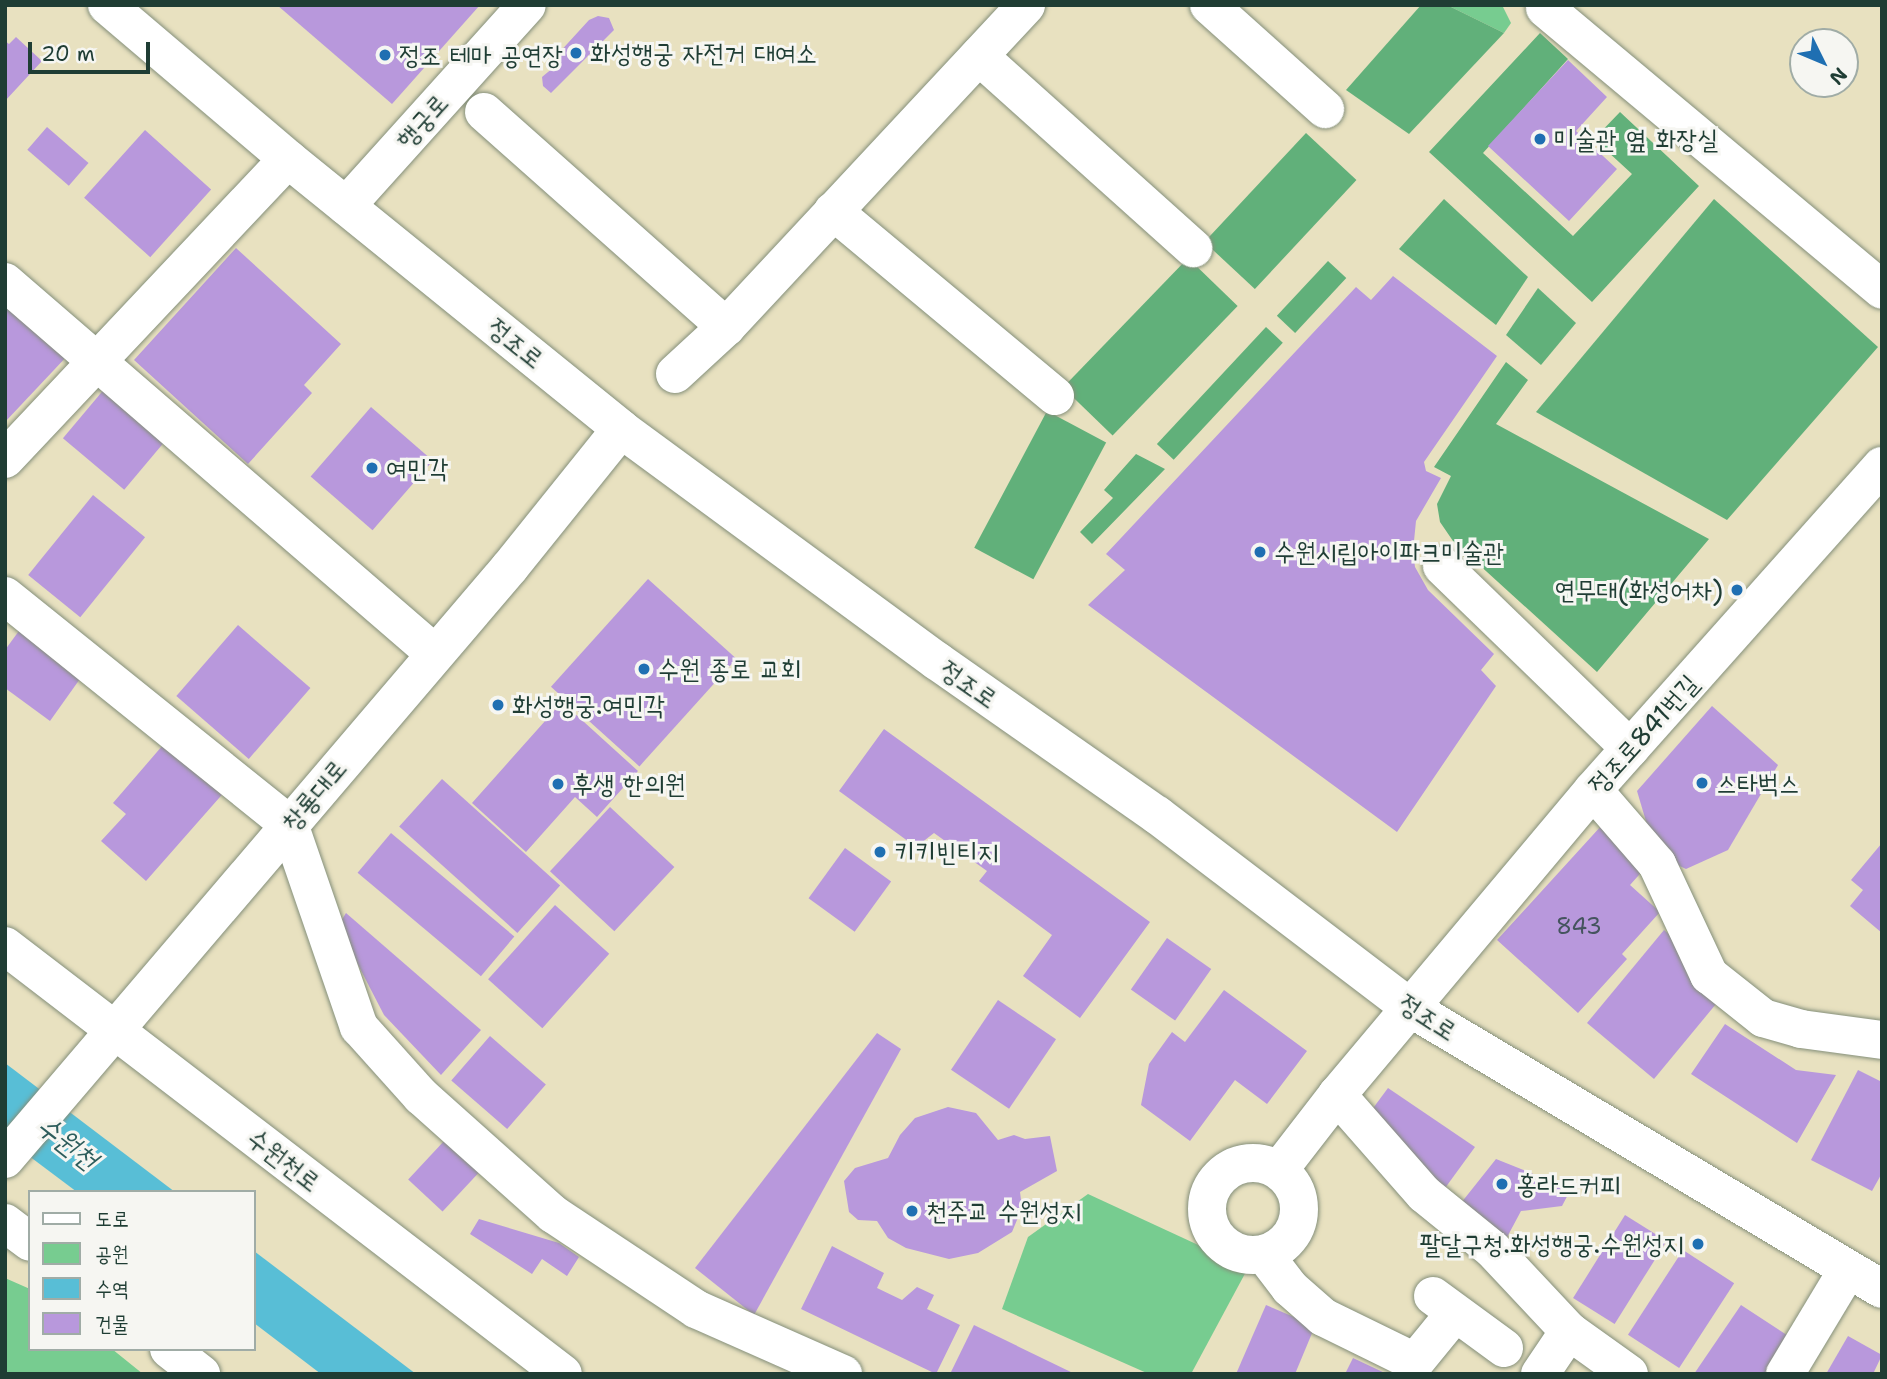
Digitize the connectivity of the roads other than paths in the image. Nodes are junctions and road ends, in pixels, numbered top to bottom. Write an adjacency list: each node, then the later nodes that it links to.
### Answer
1 (107, 5): 9 (street, 정조로)
2 (527, 5): 10 (street, 행궁로)
3 (1026, 5): 6 (street)
4 (1209, 5): 7 (street)
5 (1545, 8): 14 (street)
6 (979, 56): 11 (street); 12 (street)
7 (1325, 109)
8 (484, 112): 15 (street)
9 (288, 159): 10 (street, 정조로); 16 (street)
10 (346, 206): 19 (street, 정조로)
11 (833, 211): 15 (street); 18 (street)
12 (1193, 248)
13 (5, 282): 16 (street)
14 (1882, 290)
15 (726, 327): 17 (street)
16 (96, 363): 20 (street); 24 (street)
17 (675, 374)
18 (1055, 396)
19 (621, 429): 24 (street, 창룡대로); 29 (street, 정조로)
20 (5, 460)
21 (1882, 466): 25 (street, 정조로841번길)
22 (1442, 566): 25 (street)
23 (5, 596): 27 (street)
24 (434, 653): 27 (street, 창룡대로)
25 (1630, 748): 26 (street, 정조로841번길)
26 (1593, 789): 29 (street, 정조로841번길); 31 (street)
27 (289, 824): 30 (street, 창룡대로); 45 (street)
28 (5, 946): 30 (street, 수원천로)
29 (1410, 1008): 32 (street, 정조로841번길); 38 (street, 정조로)
30 (115, 1030): 33 (street, 창룡대로); 44 (street, 수원천로)
31 (1882, 1040)
32 (1337, 1095): 34 (street, 정조로841번길); 40 (street)
33 (5, 1159)
34 (1279, 1170): 37 (street); 37 (street)
35 (5, 1223): 36 (street)
36 (28, 1240)
37 (1264, 1254): 41 (street)
38 (1847, 1271): 39 (street, 정조로); 48 (street)
39 (1882, 1289)
40 (1569, 1331): 46 (street); 47 (street)
41 (1504, 1348)
42 (172, 1351): 43 (street)
43 (201, 1374)
44 (563, 1374)
45 (843, 1374)
46 (1539, 1374)
47 (1629, 1374)
48 (1785, 1374)

